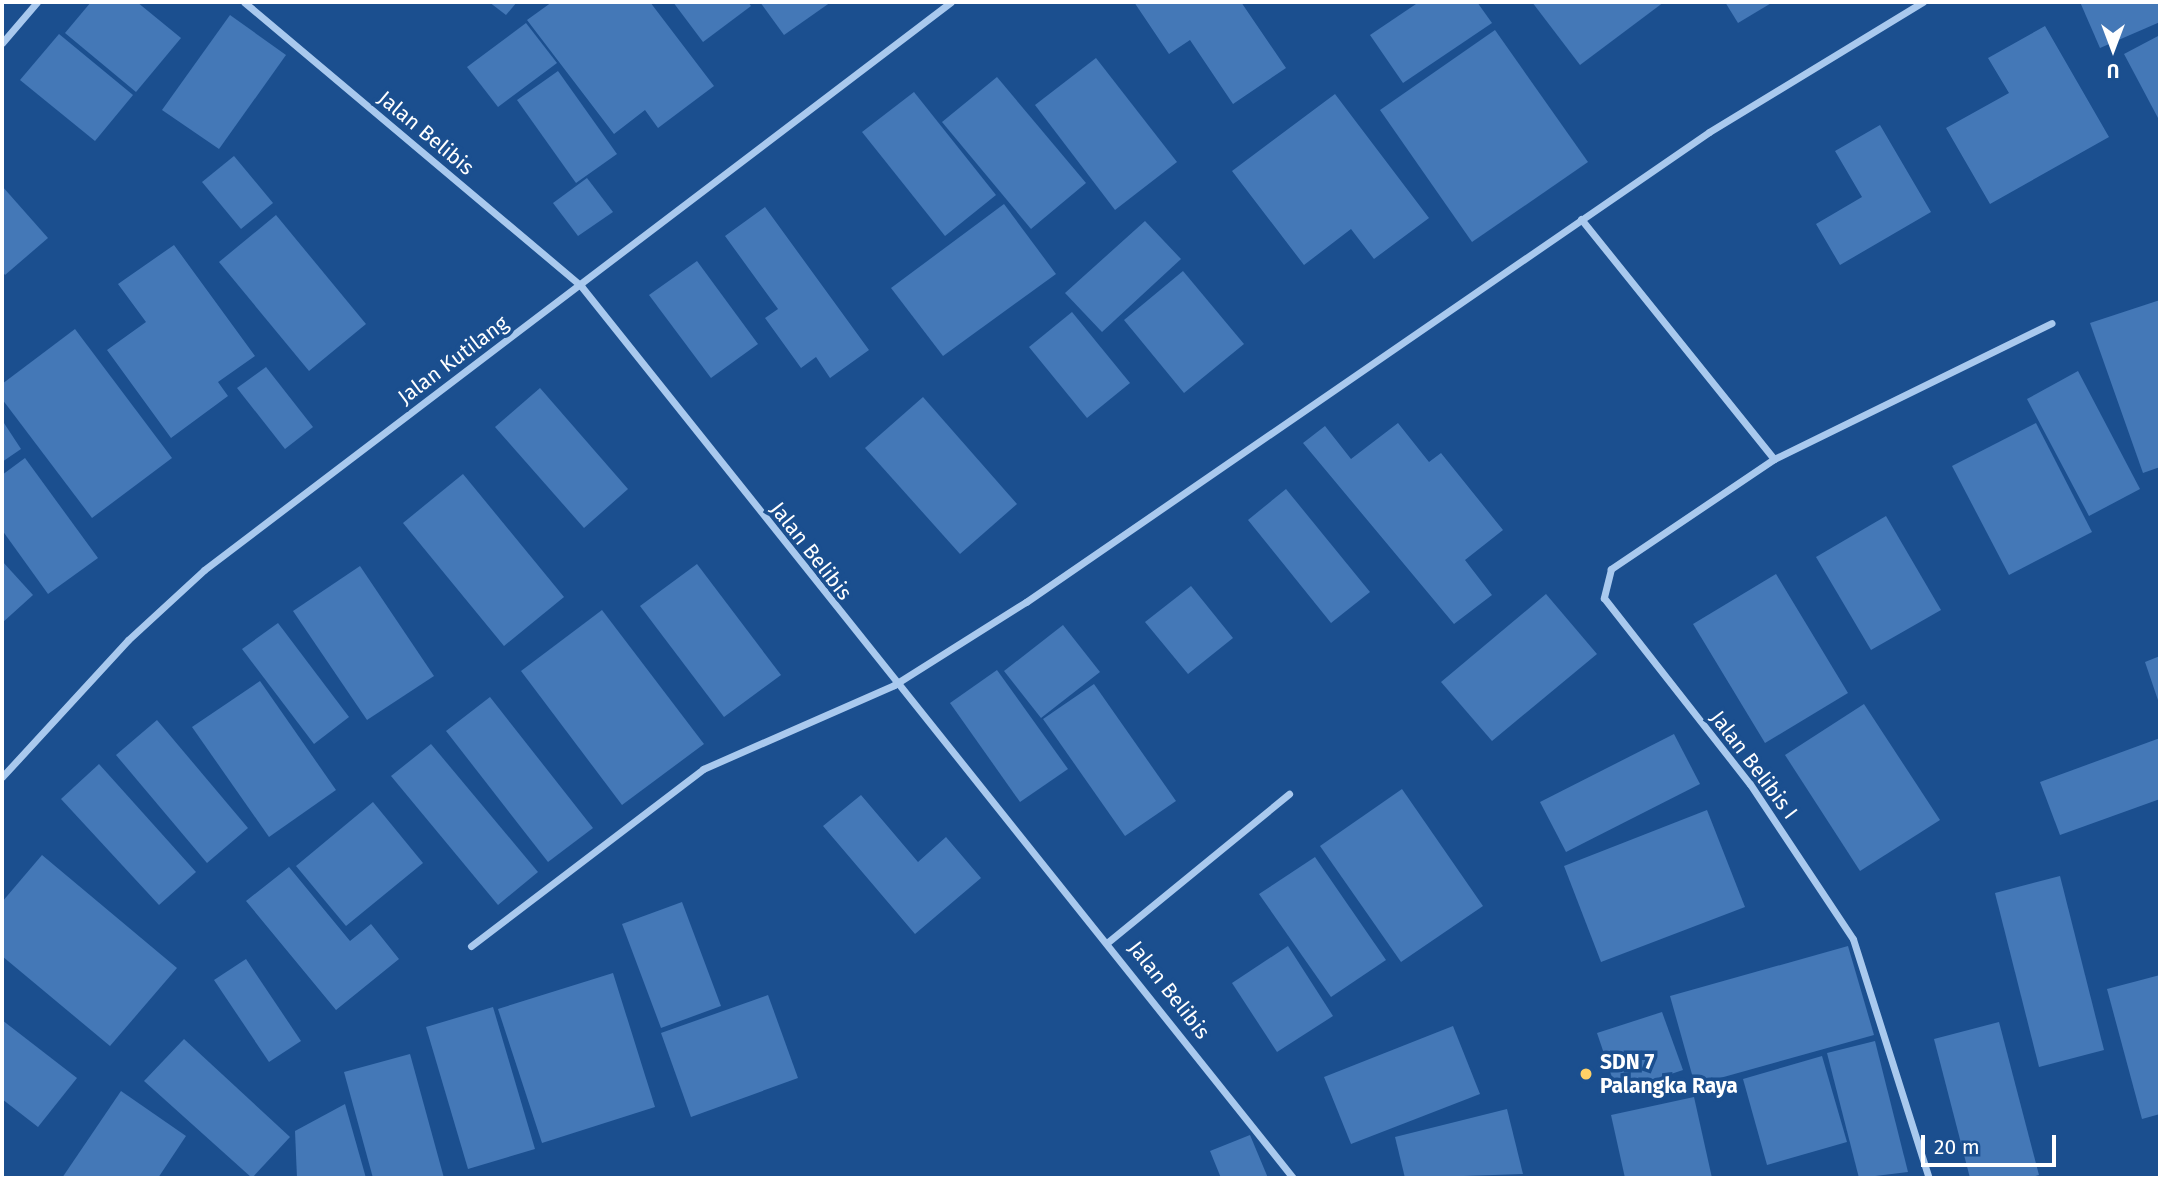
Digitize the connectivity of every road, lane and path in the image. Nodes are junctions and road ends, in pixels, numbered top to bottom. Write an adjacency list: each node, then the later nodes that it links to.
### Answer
1 (37, 2): 5 (street)
2 (244, 2): 7 (street, Jalan Belibis)
3 (951, 2): 7 (street, Jalan Kutilang)
4 (1923, 2): 6 (street)
5 (2, 43)
6 (1581, 219): 9 (street); 10 (street)
7 (580, 286): 10 (street, Jalan Belibis); 11 (street, Jalan Kutilang)
8 (2052, 323): 9 (street, Jalan Belibis I)
9 (1774, 459): 16 (street, Jalan Belibis I)
10 (894, 685): 13 (street, Jalan Belibis); 14 (street)
11 (2, 776)
12 (1289, 794): 13 (street)
13 (1108, 942): 15 (street, Jalan Belibis)
14 (471, 946)
15 (1293, 1178)
16 (1929, 1178)

